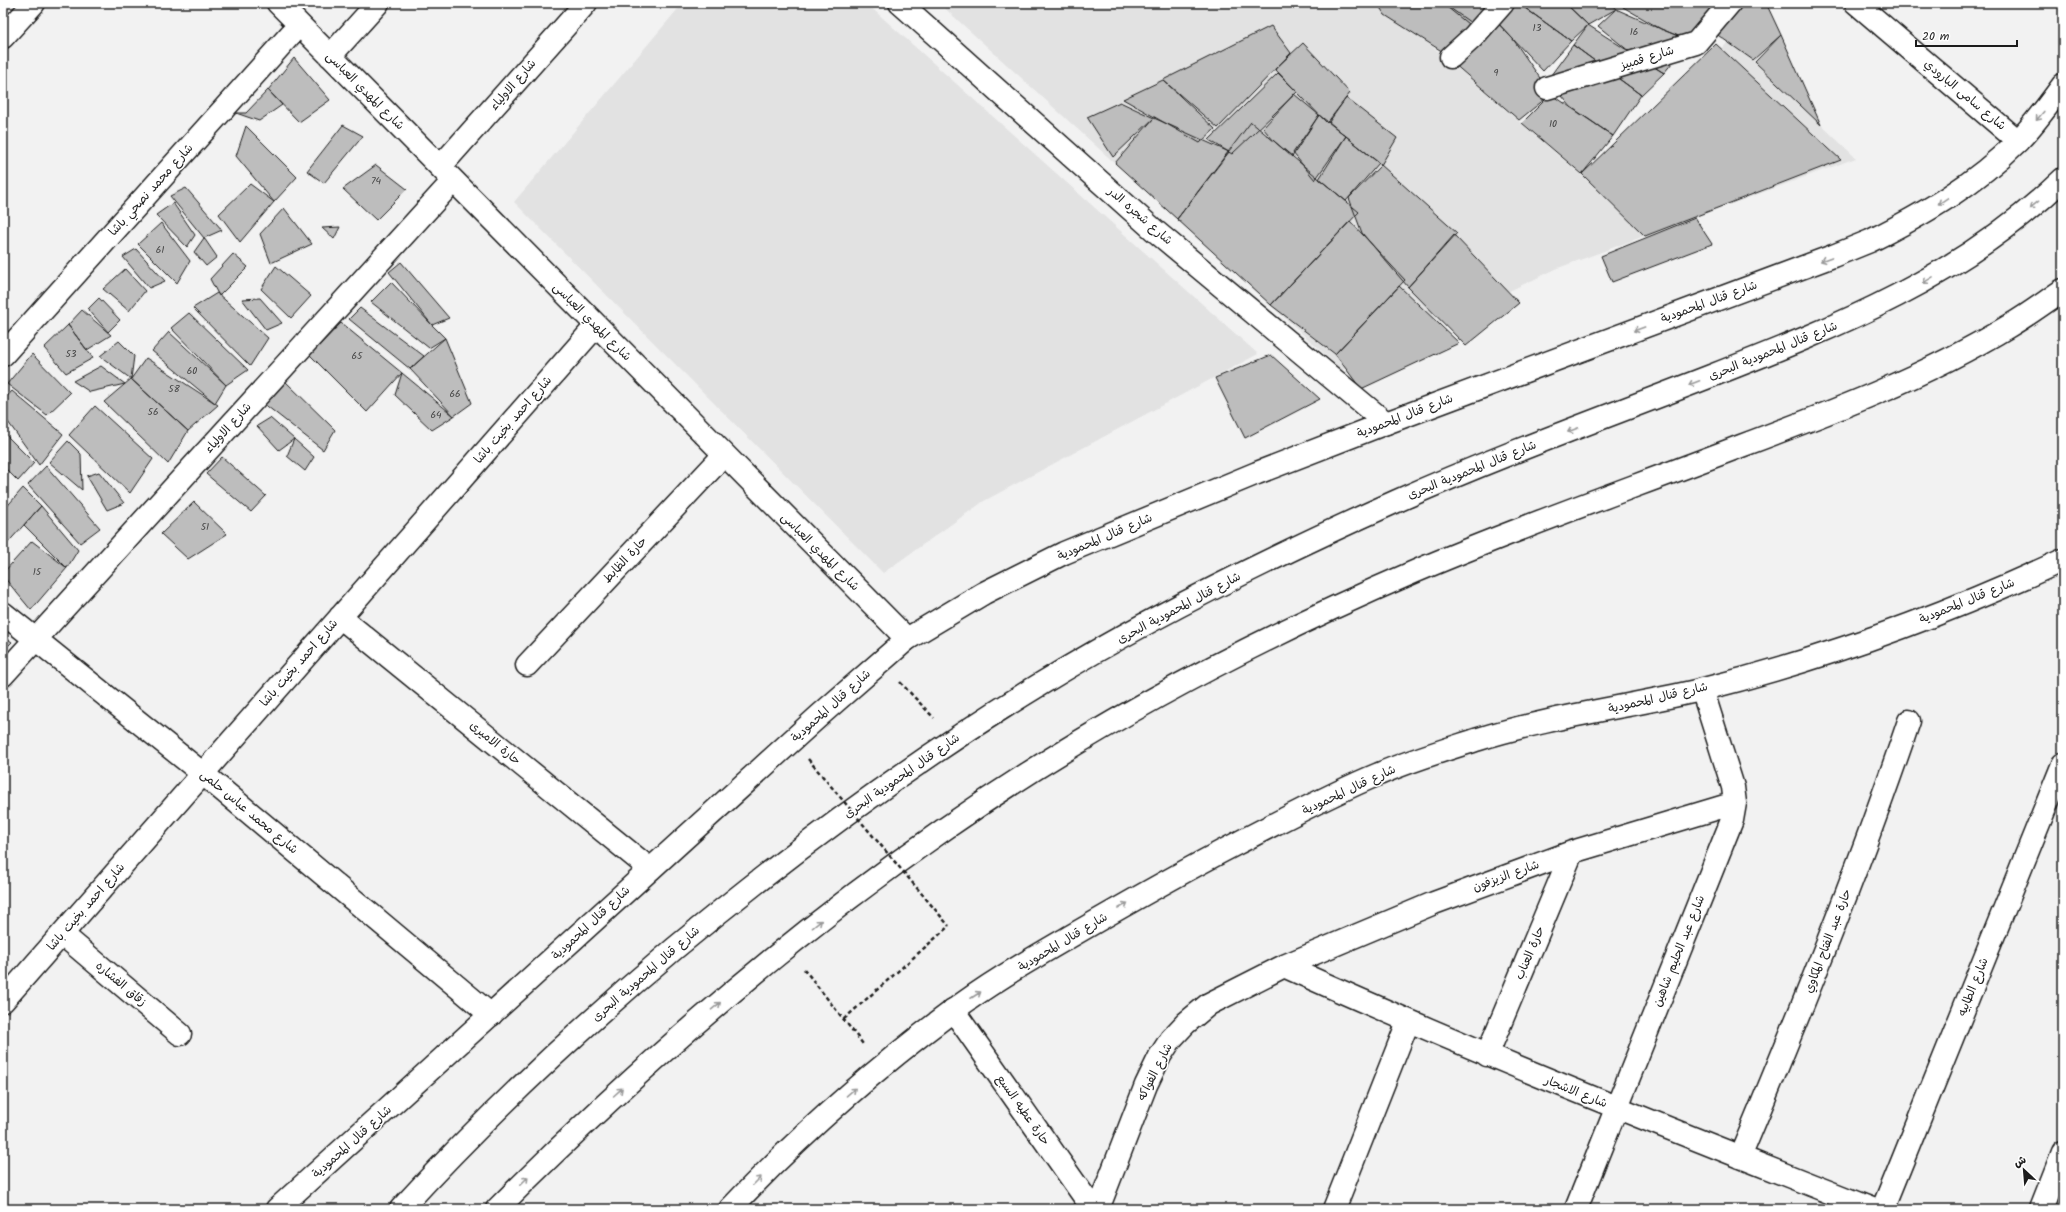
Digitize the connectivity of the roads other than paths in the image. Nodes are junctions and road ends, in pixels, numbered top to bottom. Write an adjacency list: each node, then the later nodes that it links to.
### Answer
1 (34, 3): 10 (street)
2 (278, 3): 9 (street, شارع المهدي العباسى)
3 (378, 3): 11 (street)
4 (586, 3): 16 (street, شارع الاولياء)
5 (900, 3): 21 (street, شارع شجره الدر)
6 (1503, 3): 12 (street)
7 (1730, 3): 14 (street, شارع قمبيز)
8 (1856, 3): 15 (street, شارع سامى البارودي)
9 (300, 25): 11 (street, شارع المهدي العباسى); 20 (street, شارع محمد نصحي باشا)
10 (3, 37)
11 (330, 56): 16 (street, شارع المهدي العباسى)
12 (1451, 57)
13 (2063, 85): 15 (street, شارع قنال المحمودية, one-way to 15)
14 (1547, 88)
15 (2018, 141): 21 (street, شارع قنال المحمودية, one-way to 21)
16 (447, 174): 19 (street, شارع المهدي العباسى); 26 (street, شارع الاولياء)
17 (2063, 179): 50 (street, شارع قنال المحمودية البحرى, one-way to 50)
18 (2063, 290): 51 (street, one-way to 18)
19 (596, 326): 22 (street, شارع المهدي العباسى); 25 (street, شارع احمد بخيت باشا)
20 (3, 355)
21 (1386, 423): 27 (street, شارع قنال المحمودية)
22 (724, 455): 27 (street, شارع المهدي العباسى); 28 (street, حارة الظابط)
23 (2063, 560): 30 (street, شارع قنال المحمودية)
24 (3, 613): 26 (street, شارع محمد عباس حلمى)
25 (340, 617): 33 (street, شارع احمد بخيت باشا); 37 (street, حارة الاميرى)
26 (36, 639): 29 (street, شارع الاولياء); 33 (street, شارع محمد عباس حلمى)
27 (907, 639): 37 (street, شارع قنال المحمودية)
28 (527, 664)
29 (3, 675)
30 (1702, 689): 35 (street, شارع عبد الحليم شاهين); 41 (street, شارع قنال المحمودية, one-way to 30)
31 (1909, 721): 48 (street, حارة عبد الفتاح المكاوي)
32 (2063, 764): 34 (street, شارع الطابيه)
33 (202, 773): 38 (street, شارع احمد بخيت باشا); 42 (street, شارع محمد عباس حلمى)
34 (2059, 788): 58 (street, شارع الطابيه)
35 (1735, 803): 36 (street, شارع الزيزفون); 46 (street, شارع عبد الحليم شاهين)
36 (1572, 852): 39 (street, شارع الزيزفون); 45 (street, حارة العناب)
37 (650, 869): 42 (street, شارع قنال المحمودية)
38 (62, 934): 40 (street, شارع احمد بخيت باشا); 44 (street, زقاق الفشاره)
39 (1284, 966): 43 (street, شارع الاشجار); 54 (street, شارع الفواكه)
40 (3, 1001)
41 (953, 1010): 52 (street, شارع قنال المحمودية, one-way to 41); 53 (street, حارة عطيه السبع)
42 (491, 1015): 49 (street, شارع قنال المحمودية)
43 (1408, 1022): 45 (street, شارع الاشجار); 55 (street)
44 (180, 1034)
45 (1487, 1055): 46 (street, شارع الاشجار)
46 (1616, 1108): 48 (street, شارع الاشجار); 56 (street, شارع عبد الحليم شاهين)
47 (2063, 1153): 59 (street)
48 (1740, 1157): 57 (street, شارع الاشجار)
49 (277, 1209)
50 (401, 1209)
51 (497, 1209)
52 (730, 1209)
53 (1092, 1209)
54 (1098, 1209)
55 (1334, 1209)
56 (1576, 1209)
57 (1872, 1209)
58 (1883, 1209)
59 (2041, 1209)

